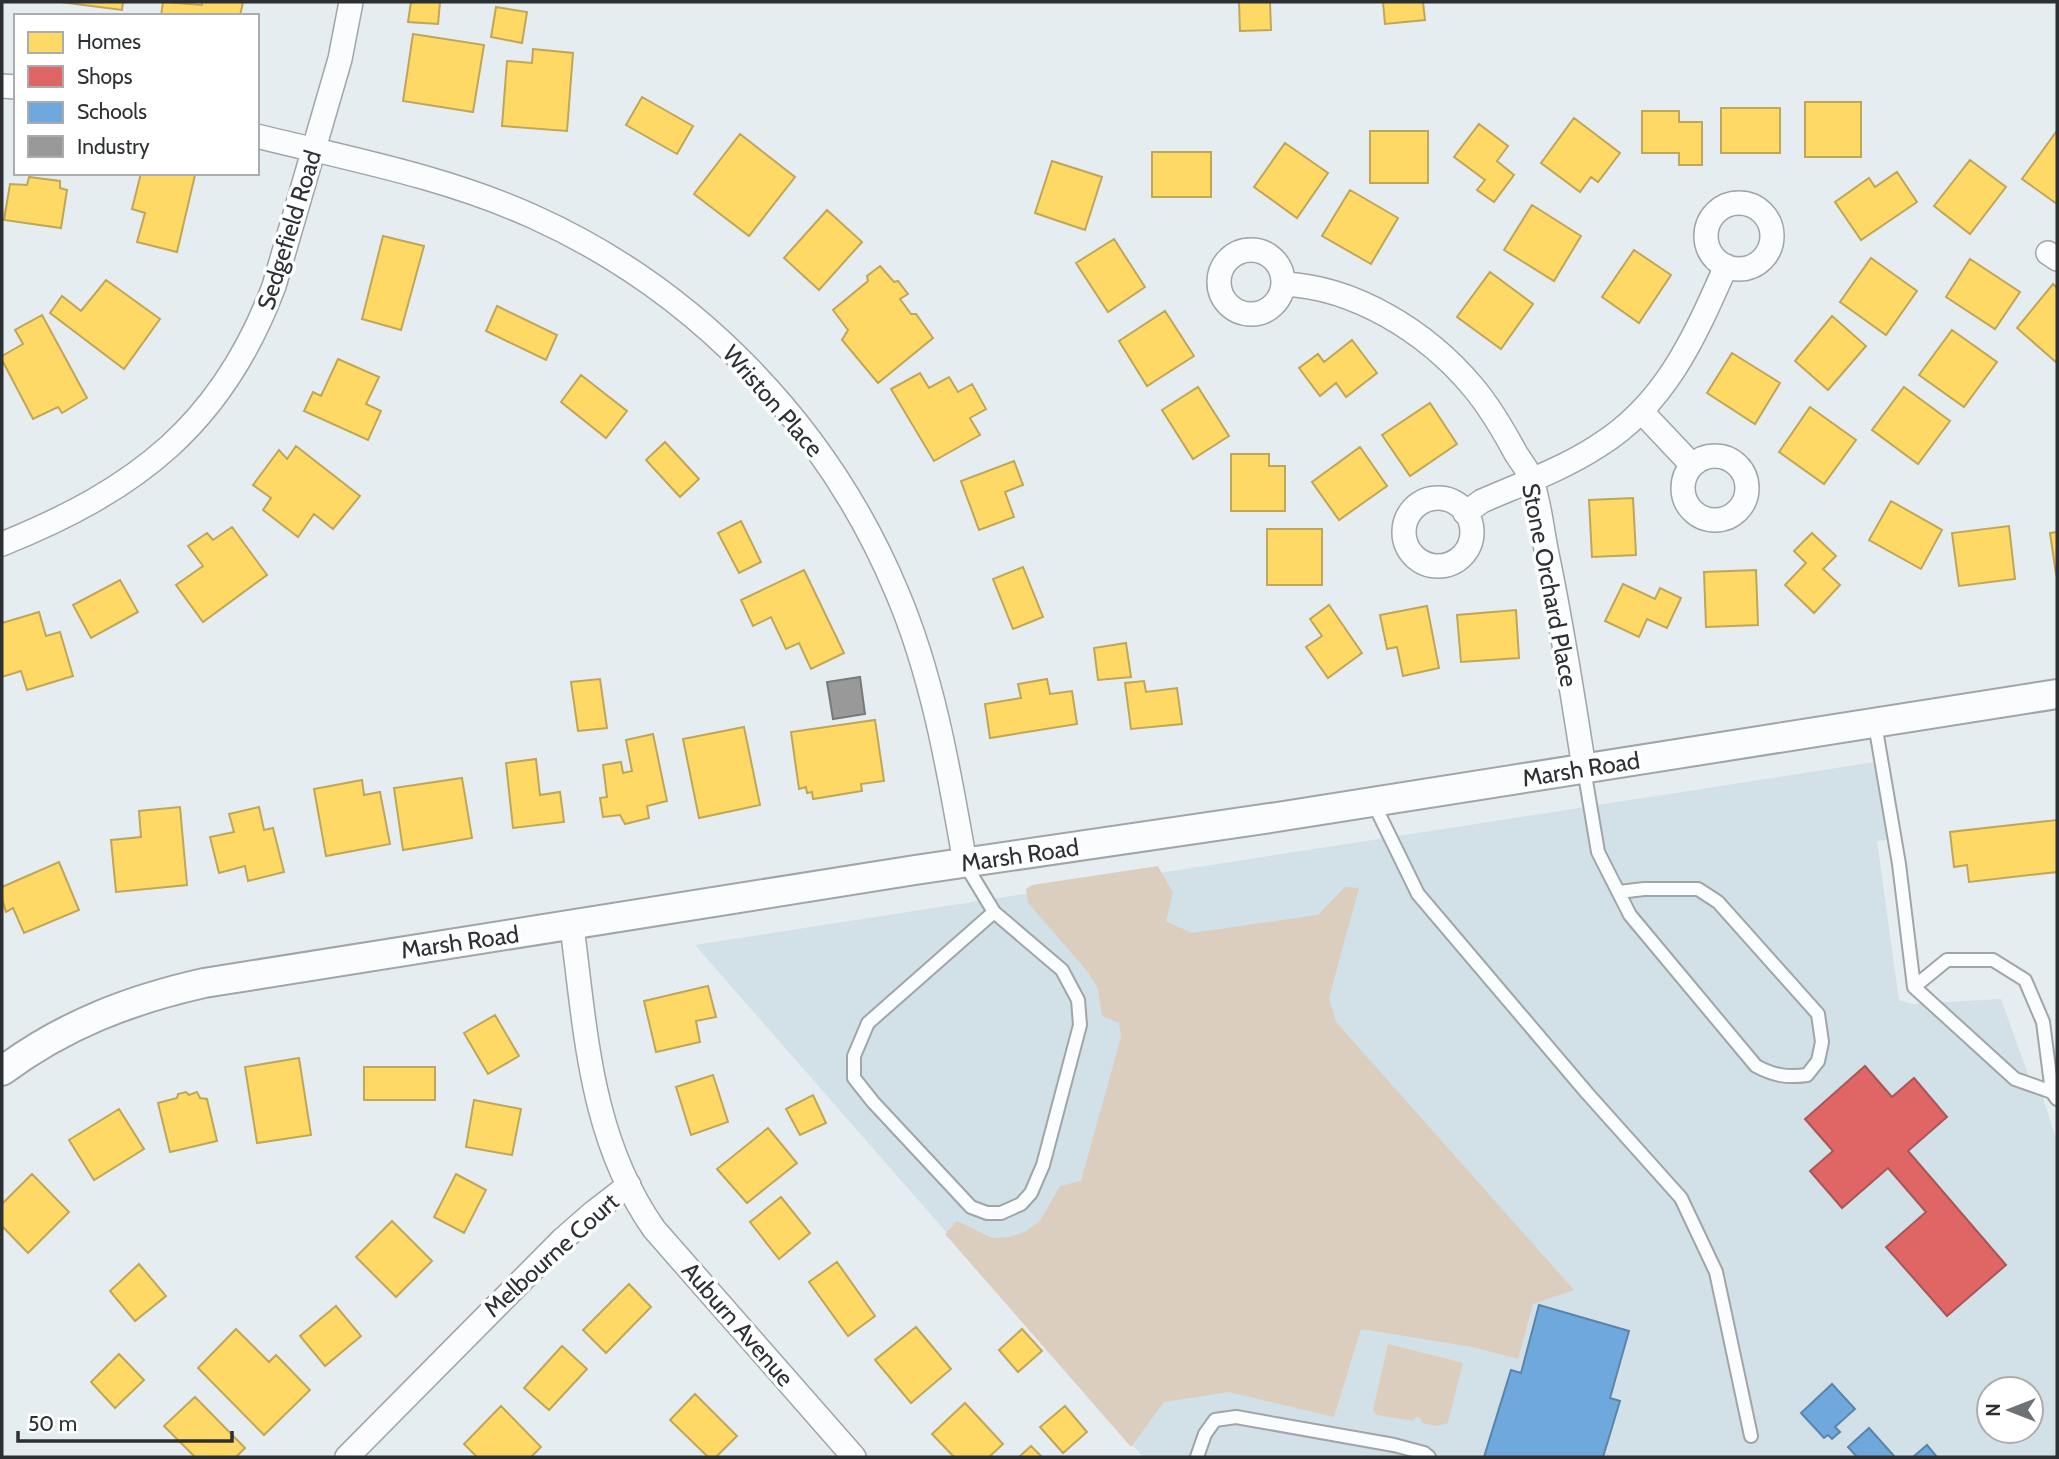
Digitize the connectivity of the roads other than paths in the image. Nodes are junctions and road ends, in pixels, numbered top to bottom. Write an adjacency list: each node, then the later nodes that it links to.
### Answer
1 (351, 2): 3 (street, Sedgefield Road)
2 (259, 136): 3 (street, Wriston Place)
3 (314, 150): 10 (street, Sedgefield Road); 15 (street, Wriston Place)
4 (1726, 266): 6 (street)
5 (1283, 284): 8 (street, Stone Orchard Place)
6 (1641, 411): 7 (street); 8 (street)
7 (1692, 465)
8 (1532, 479): 9 (street); 13 (street, Stone Orchard Place)
9 (1465, 513)
10 (2, 544)
11 (2057, 694): 12 (street, Marsh Road)
12 (1875, 723): 13 (street, Marsh Road); 19 (lane)
13 (1584, 768): 14 (street, Marsh Road); 16 (lane)
14 (1373, 802): 15 (street, Marsh Road); 23 (lane)
15 (965, 863): 17 (lane); 18 (street, Marsh Road)
16 (1619, 892): 16 (lane)
17 (994, 912): 17 (lane)
18 (572, 926): 20 (street, Marsh Road); 22 (street, Melbourne Court)
19 (1914, 987): 21 (lane); 21 (lane)
20 (2, 1071)
21 (2055, 1096)
22 (629, 1185): 24 (street, Melbourne Court); 25 (street, Auburn Avenue)
23 (1751, 1436)
24 (346, 1457)
25 (854, 1457)
26 (1197, 1457): 27 (lane)
27 (1429, 1457)

